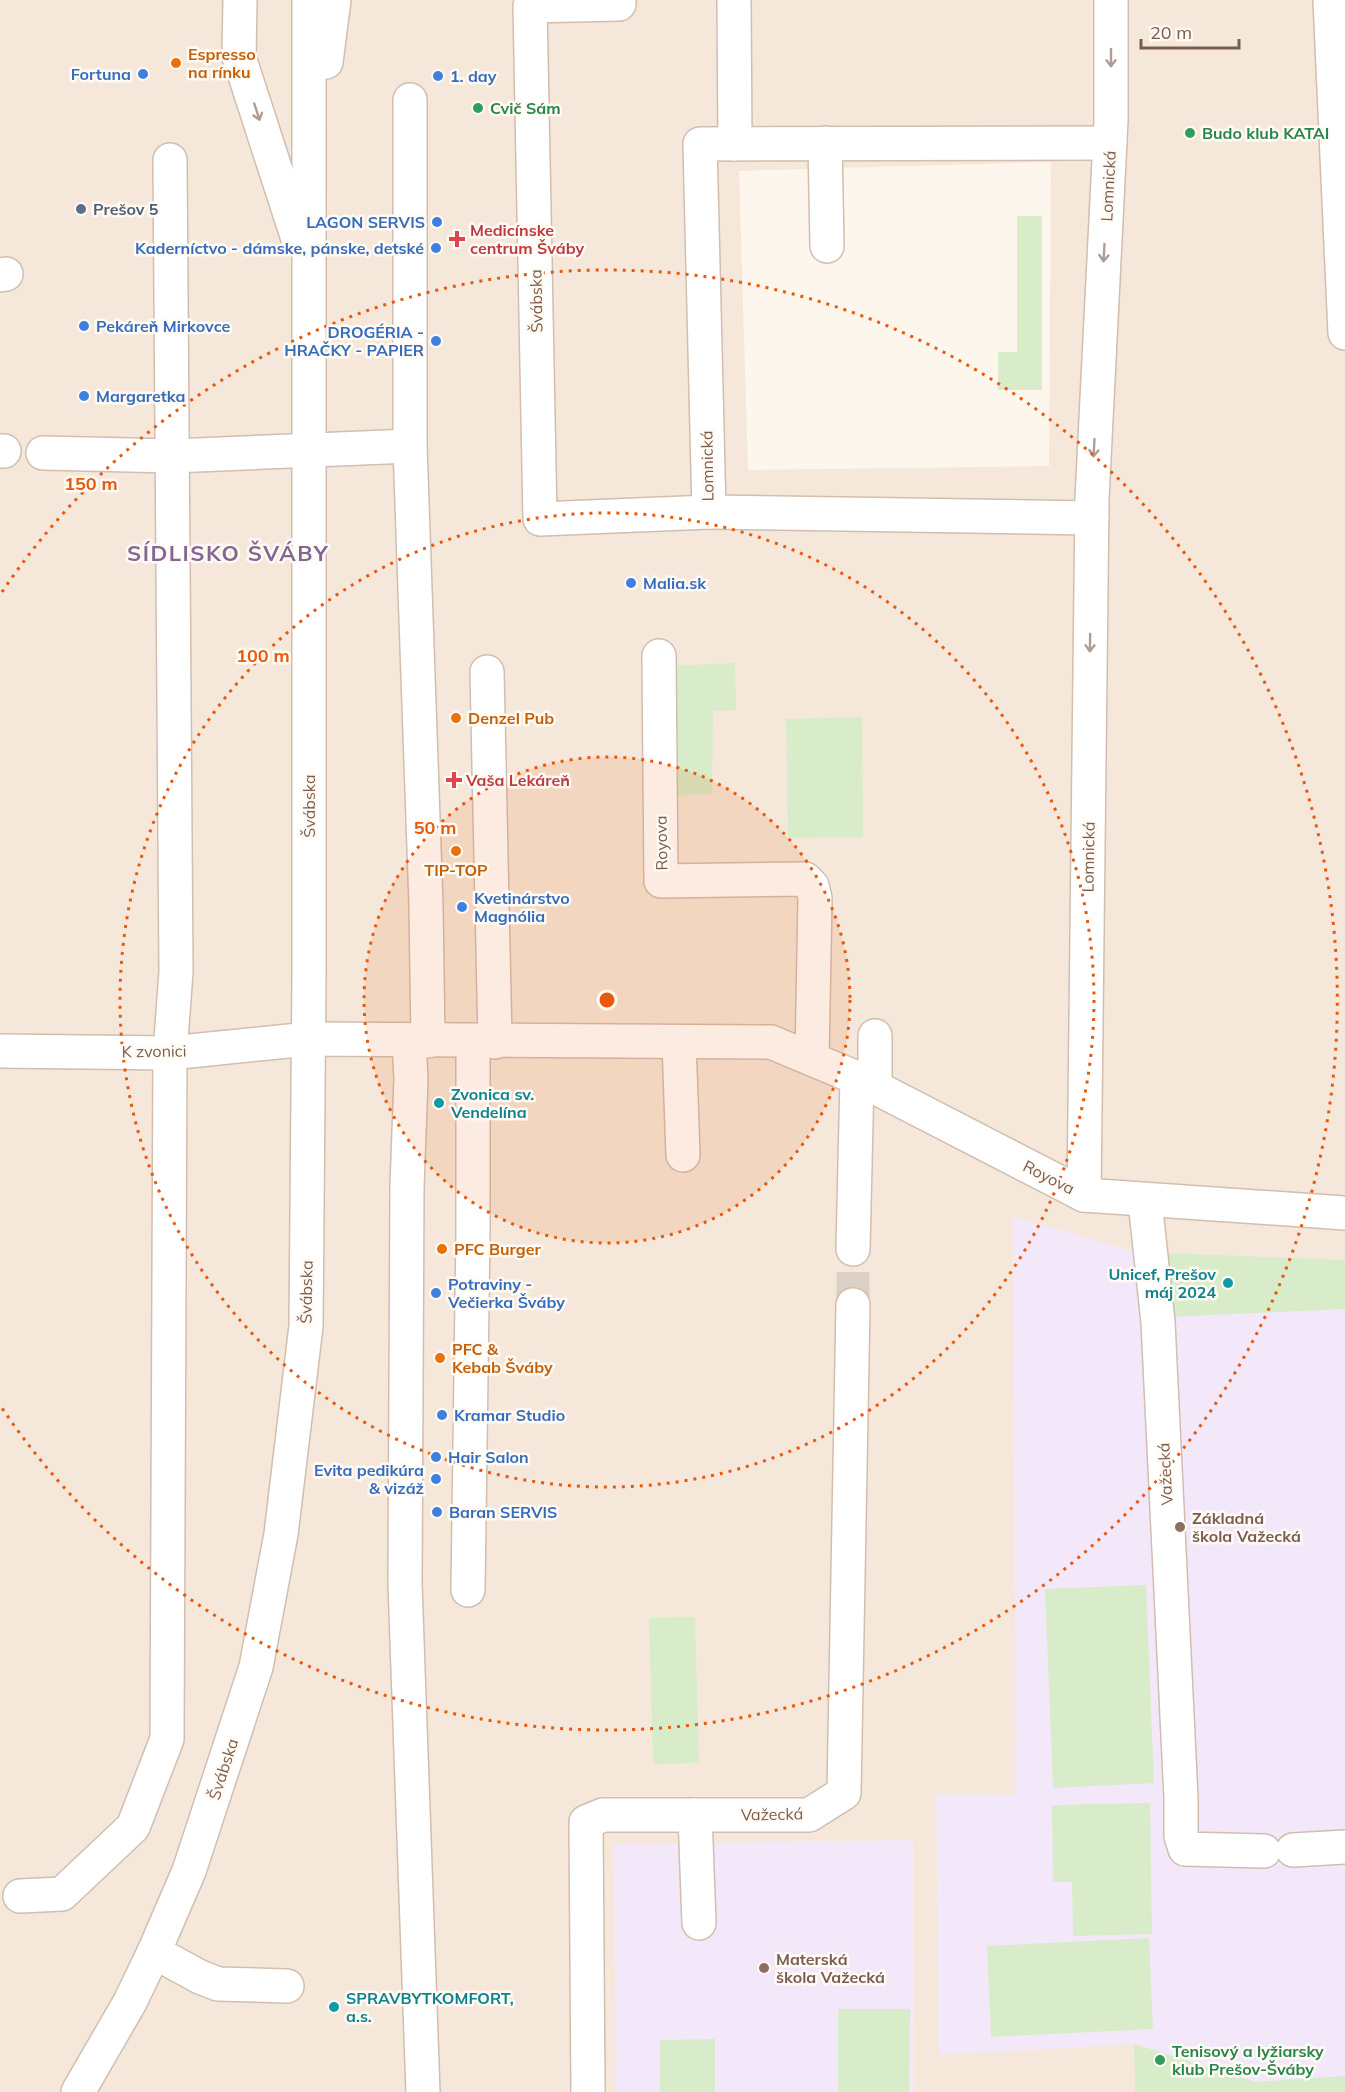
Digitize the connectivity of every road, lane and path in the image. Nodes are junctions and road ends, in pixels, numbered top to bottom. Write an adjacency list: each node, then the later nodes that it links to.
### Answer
1 (240, 0): 15 (street, one-way to 15)
2 (309, 0): 13 (street, Švábska)
3 (334, 0): 13 (street)
4 (619, 0): 21 (street, Švábska)
5 (734, 0): 11 (street)
6 (1111, 0): 10 (street, Lomnická, one-way to 10)
7 (1330, 0): 16 (street)
8 (410, 100): 17 (street)
9 (825, 143): 10 (street, Lomnická); 11 (street, Lomnická); 14 (street)
10 (1110, 143): 22 (street, Lomnická, one-way to 22)
11 (735, 144): 21 (street, Lomnická)
12 (170, 160): 20 (street)
13 (308, 195): 15 (street, Švábska)
14 (827, 246)
15 (307, 266): 18 (street, Švábska)
16 (1345, 333)
17 (410, 446): 18 (street); 27 (street)
18 (308, 451): 20 (street); 26 (street, Švábska)
19 (43, 453): 20 (street)
20 (173, 456): 31 (street)
21 (709, 512): 22 (street, Lomnická)
22 (1092, 518): 35 (street, Lomnická, one-way to 35)
23 (659, 656): 32 (street, Royova)
24 (487, 672): 28 (street)
25 (875, 1036): 33 (street)
26 (308, 1040): 27 (street, Royova); 31 (street, K zvonici); 45 (street, Švábska)
27 (419, 1041): 28 (street, Royova); 48 (street)
28 (484, 1041): 29 (street, Royova); 40 (street)
29 (679, 1042): 32 (street, Royova); 34 (street)
30 (0, 1051): 31 (street, K zvonici)
31 (170, 1053): 43 (street)
32 (812, 1059): 33 (street, Royova)
33 (866, 1083): 35 (street, Royova); 38 (street)
34 (683, 1155)
35 (1084, 1195): 36 (street, Royova)
36 (1145, 1201): 37 (street, Royova); 42 (street, Važecká)
37 (1345, 1213)
38 (853, 1250)
39 (853, 1305): 41 (street, Važecká)
40 (468, 1590)
41 (695, 1815): 44 (street); 49 (street, Važecká)
42 (1345, 1847)
43 (20, 1896)
44 (699, 1923)
45 (154, 1952): 46 (street); 47 (street, Švábska)
46 (287, 1986)
47 (78, 2092)
48 (423, 2092)
49 (588, 2092)

